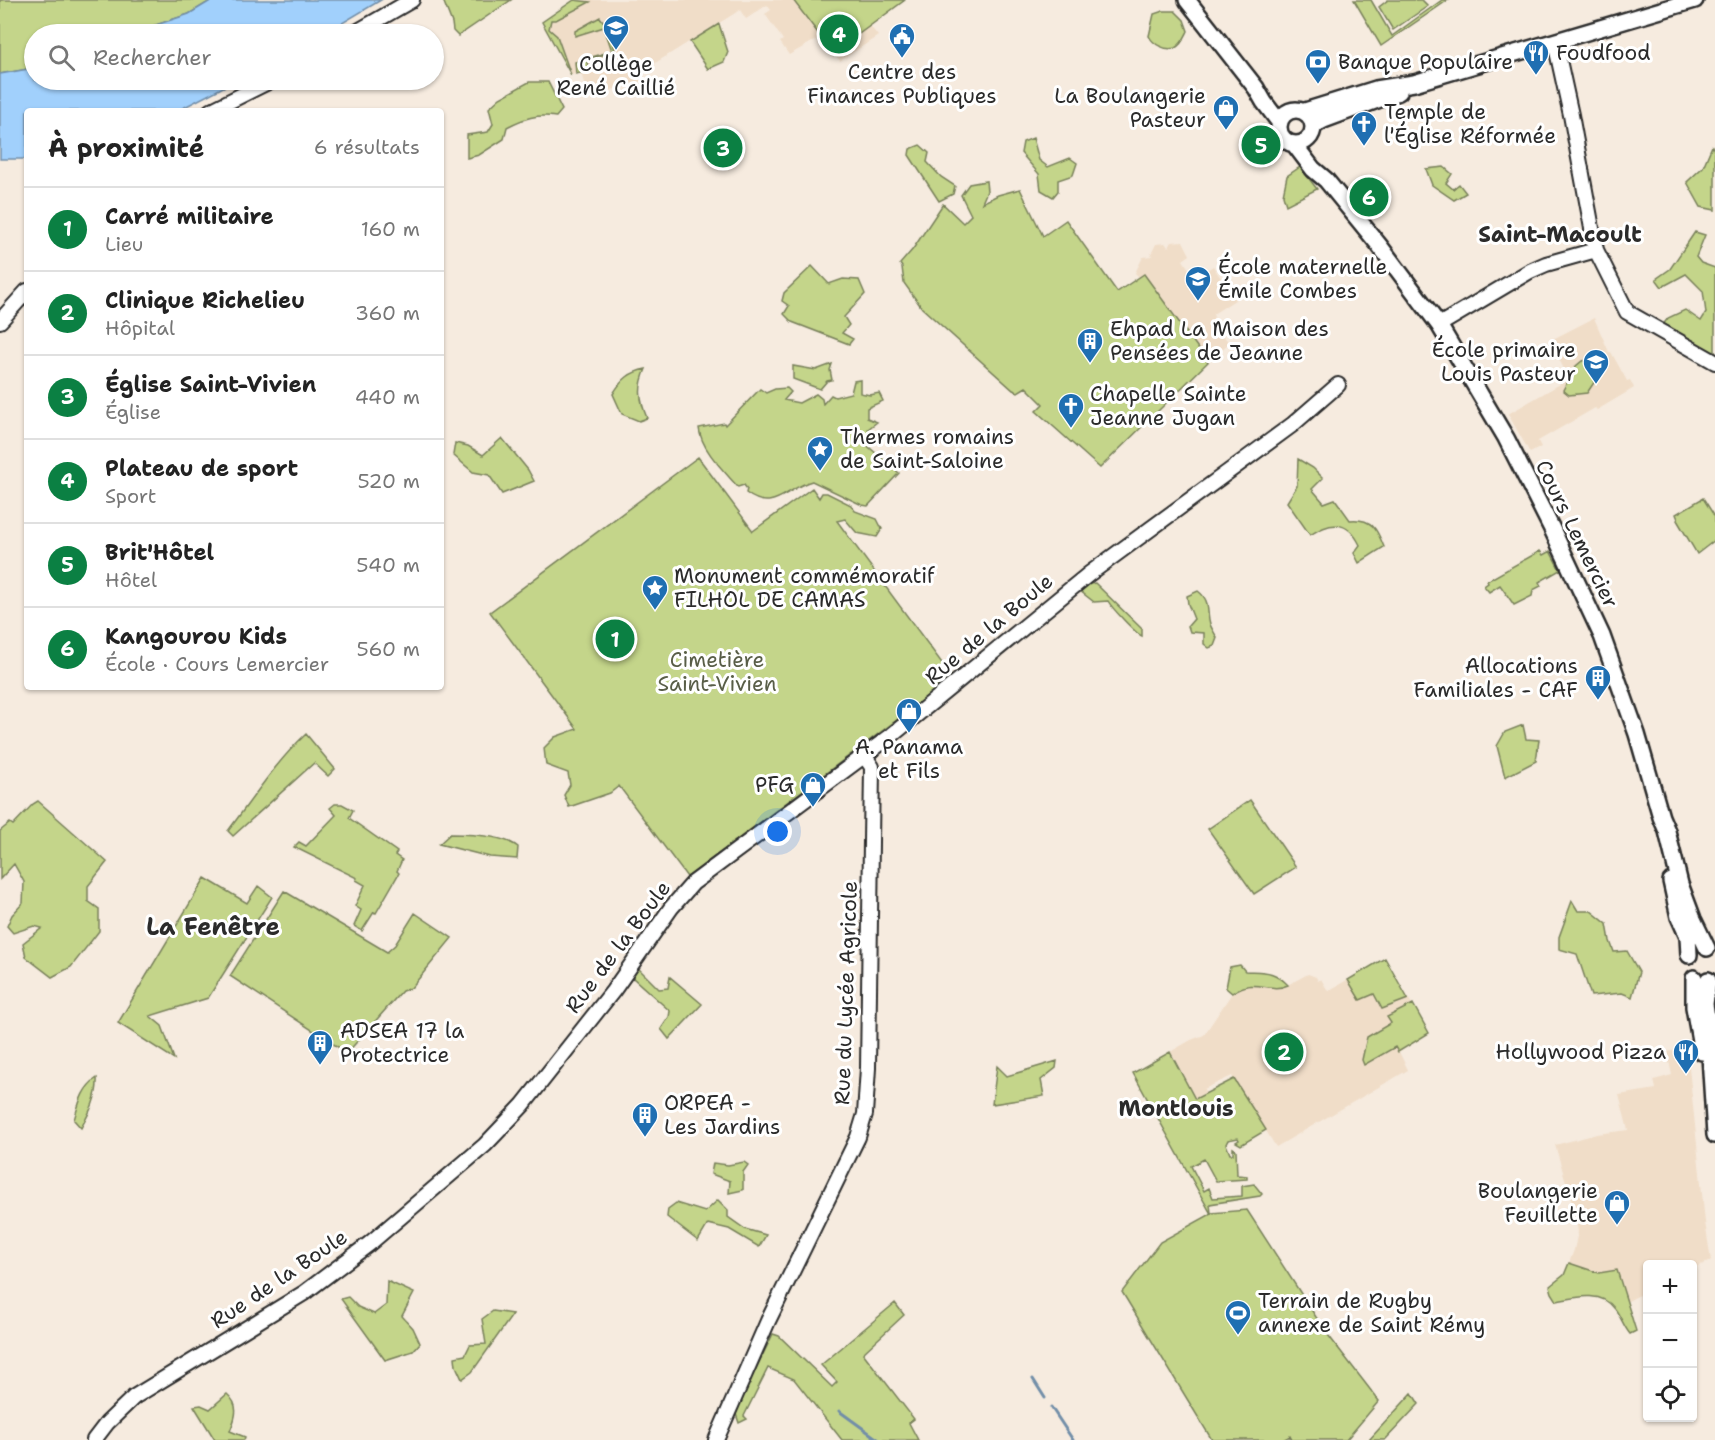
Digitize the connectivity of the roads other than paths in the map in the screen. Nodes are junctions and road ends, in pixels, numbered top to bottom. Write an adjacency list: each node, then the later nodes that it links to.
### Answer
1 (412, 0): 4 (street)
2 (1187, 0): 10 (main road)
3 (1695, 0): 5 (main road)
4 (370, 24)
5 (1555, 42): 6 (main road); 12 (street)
6 (1414, 83): 9 (main road); 11 (main road)
7 (252, 90): 8 (street)
8 (216, 108)
9 (1305, 111): 10 (main road); 11 (main road)
10 (1283, 116): 11 (main road)
11 (1305, 137): 15 (main road, Cours Lemercier)
12 (1596, 250): 15 (street); 16 (street)
13 (24, 294): 14 (street)
14 (0, 321)
15 (1439, 325): 19 (main road, Cours Lemercier)
16 (1715, 362)
17 (1338, 385): 18 (street, Rue de la Boule)
18 (864, 755): 24 (street, Rue de la Boule); 25 (street, Rue du Lycée Agricole)
19 (1661, 817): 20 (main road, Cours Lemercier); 21 (main road)
20 (1711, 950): 21 (main road)
21 (1689, 956): 22 (main road)
22 (1706, 978): 23 (main road)
23 (1715, 1135)
24 (94, 1440)
25 (716, 1440)

